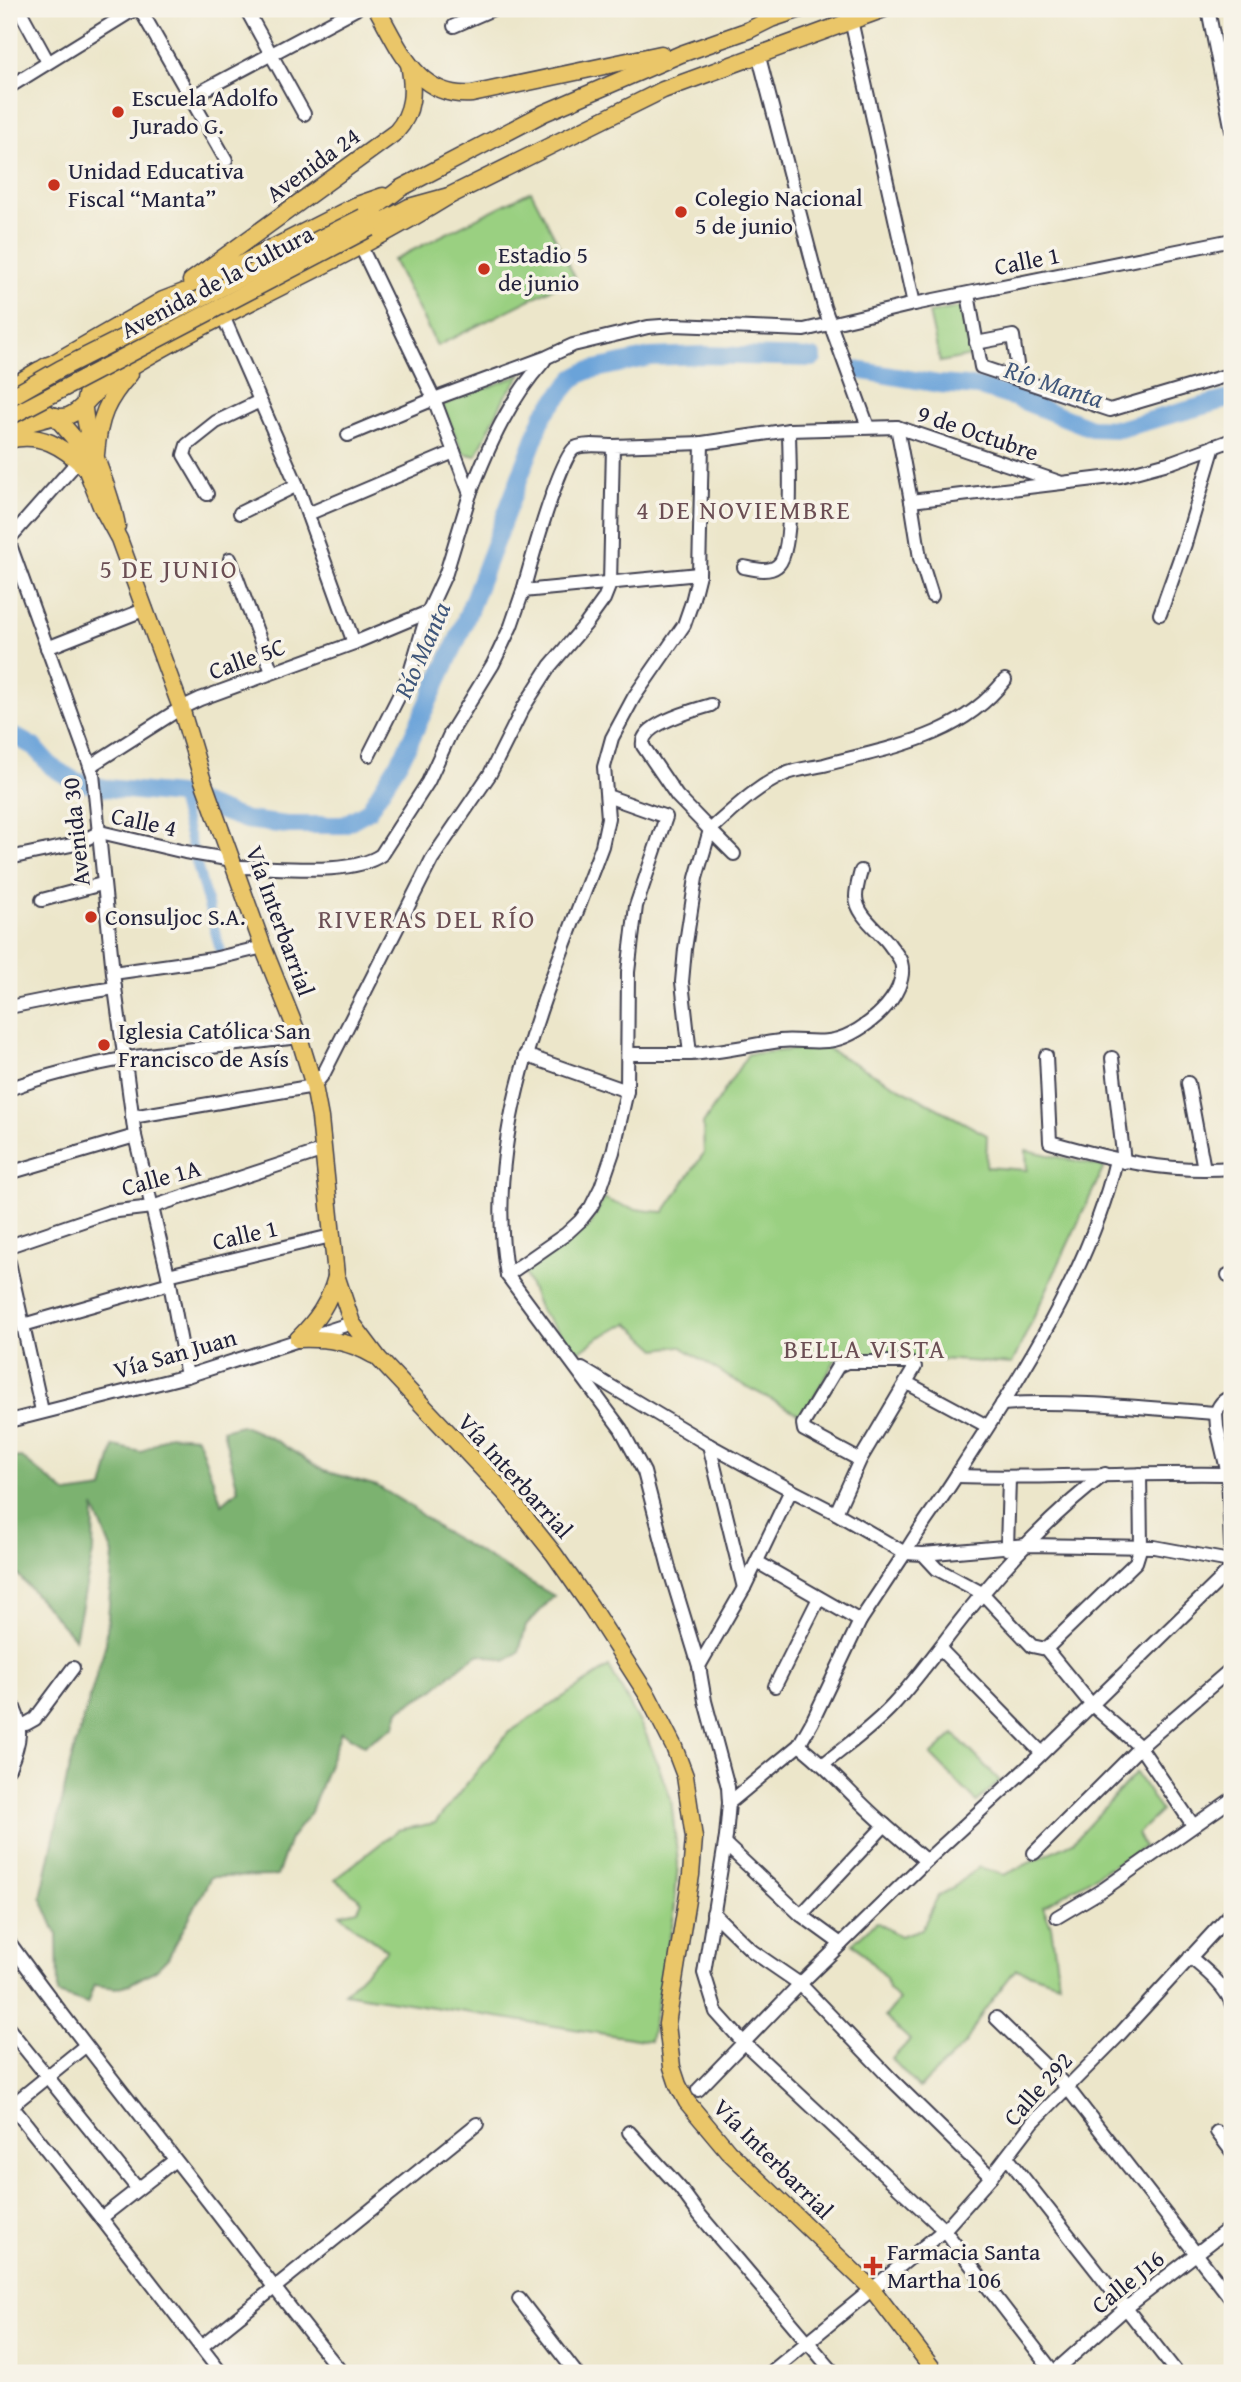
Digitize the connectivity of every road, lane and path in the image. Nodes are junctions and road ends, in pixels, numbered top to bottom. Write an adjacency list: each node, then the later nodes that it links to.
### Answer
1 (19, 9): 16 (street)
2 (137, 9): 16 (street); 19 (street)
3 (246, 9): 15 (street)
4 (356, 9): 15 (street)
5 (377, 9): 17 (main road, Avenida 24)
6 (493, 9): 12 (street)
7 (801, 9): 10 (main road, Avenida de la Cultura)
8 (884, 9): 11 (main road, Avenida de la Cultura)
9 (1208, 9): 21 (street)
10 (777, 14): 14 (main road, Avenida de la Cultura)
11 (850, 20): 13 (main road, Avenida de la Cultura); 30 (street)
12 (454, 26)
13 (758, 53): 24 (main road, Avenida de la Cultura); 32 (street)
14 (681, 54): 17 (main road, Avenida 24); 23 (main road, Avenida de la Cultura)
15 (270, 55): 19 (street); 20 (street)
16 (48, 62): 18 (street)
17 (409, 64): 29 (main road, Avenida 24)
18 (9, 87)
19 (191, 97): 22 (street)
20 (304, 114)
21 (1232, 131)
22 (226, 160)
23 (401, 188): 25 (main road, Avenida de la Cultura); 29 (main road, Avenida de la Cultura)
24 (449, 196): 25 (main road, Avenida de la Cultura); 27 (main road, Avenida de la Cultura)
25 (366, 222): 40 (main road, Avenida de la Cultura, bridge); 45 (main road, Avenida de la Cultura, bridge)
26 (1232, 244): 28 (street, Calle 1)
27 (361, 247): 31 (main road, Avenida de la Cultura); 41 (street)
28 (968, 294): 30 (street, Calle 1); 33 (street)
29 (163, 300): 36 (main road, Avenida de la Cultura)
30 (914, 304): 32 (street, Calle 1)
31 (223, 316): 35 (main road, Avenida de la Cultura); 42 (street)
32 (830, 324): 34 (street, Calle 1); 46 (street)
33 (976, 342): 38 (street); 38 (street)
34 (547, 357): 41 (street, Calle 1); 61 (street)
35 (144, 359): 43 (main road, Avenida de la Cultura); 57 (main road)
36 (51, 363): 39 (main road, Avenida de la Cultura); 43 (main road); 44 (main road)
37 (1232, 374): 38 (street)
38 (1019, 378)
39 (9, 388)
40 (9, 398)
41 (434, 399): 50 (street, Calle 1); 56 (street)
42 (260, 401): 59 (street); 60 (street)
43 (84, 404): 44 (main road); 57 (main road, Vía Interbarrial)
44 (55, 416): 49 (main road); 57 (main road, Vía Interbarrial)
45 (9, 417)
46 (868, 427): 47 (street, Calle 4); 48 (street, Calle 4)
47 (897, 427): 58 (street, 9 de Octubre); 62 (street, 9 de Octubre)
48 (789, 430): 53 (street, Calle 4); 67 (street)
49 (9, 432)
50 (348, 435)
51 (9, 440): 57 (main road)
52 (1232, 440): 55 (street, 9 de Octubre)
53 (702, 443): 54 (street, Calle 4); 68 (street)
54 (613, 446): 69 (street); 70 (street, Calle 4)
55 (1214, 446): 58 (street, 9 de Octubre); 74 (street)
56 (454, 452): 61 (street); 64 (street)
57 (87, 463): 65 (street); 72 (main road, Vía Interbarrial)
58 (1059, 482): 62 (street, 9 de Octubre)
59 (297, 485): 63 (street); 64 (street)
60 (207, 494)
61 (470, 494): 73 (street)
62 (911, 501): 71 (street)
63 (240, 513)
64 (308, 514): 75 (street)
65 (9, 541): 76 (street, Avenida 30)
66 (230, 559): 77 (street)
67 (744, 568)
68 (699, 574): 69 (street); 83 (street)
69 (610, 584): 70 (street); 106 (street)
70 (523, 591): 90 (street, Calle 4)
71 (932, 596)
72 (146, 609): 76 (street); 80 (main road, Vía Interbarrial)
73 (428, 612): 75 (street, Calle 5C); 81 (street)
74 (1160, 614)
75 (354, 643): 77 (street, Calle 5C)
76 (47, 648): 82 (street, Avenida 30)
77 (272, 672): 80 (street, Calle 5C)
78 (1005, 680): 87 (street)
79 (711, 705): 84 (street)
80 (181, 708): 82 (street, Calle 5C); 90 (main road, Vía Interbarrial)
81 (369, 755)
82 (92, 770): 86 (street, Avenida 30)
83 (607, 796): 85 (street); 101 (street)
84 (677, 796): 85 (street); 87 (street)
85 (666, 817): 99 (street)
86 (100, 827): 89 (street, Calle 4); 90 (street, Calle 4); 92 (street, Avenida 30)
87 (710, 830): 88 (street); 100 (street)
88 (734, 854)
89 (9, 858)
90 (233, 860): 94 (main road, Vía Interbarrial)
91 (861, 870): 100 (street)
92 (102, 884): 93 (street); 95 (street, Avenida 30)
93 (42, 900)
94 (263, 947): 95 (street); 98 (main road, Vía Interbarrial)
95 (113, 973): 96 (street, Avenida 30)
96 (115, 988): 97 (street); 103 (street, Avenida 30)
97 (9, 1007)
98 (299, 1037): 103 (street); 106 (main road, Vía Interbarrial)
99 (629, 1054): 100 (street); 108 (street)
100 (690, 1054)
101 (525, 1055): 108 (street); 121 (street)
102 (1046, 1056): 112 (street)
103 (123, 1058): 107 (street); 109 (street, Avenida 30)
104 (1112, 1058): 112 (street)
105 (1188, 1083): 114 (street)
106 (314, 1086): 109 (street); 111 (main road, Vía Interbarrial)
107 (9, 1089)
108 (627, 1091): 121 (street)
109 (132, 1117): 110 (street, Avenida 30)
110 (135, 1136): 115 (street); 116 (street, Avenida 30)
111 (324, 1150): 116 (street, Calle 1A); 117 (main road, Vía Interbarrial)
112 (1120, 1161): 114 (street); 131 (street)
113 (1232, 1168): 114 (street)
114 (1205, 1169)
115 (9, 1173)
116 (152, 1207): 118 (street, Calle 1A); 122 (street, Avenida 30)
117 (331, 1236): 120 (main road, Vía Interbarrial); 122 (street, Calle 1)
118 (9, 1246)
119 (9, 1262): 124 (street)
120 (337, 1275): 123 (main road, Vía Interbarrial); 125 (main road)
121 (507, 1275): 127 (street)
122 (169, 1279): 124 (street, Calle 1); 128 (street, Avenida 30)
123 (352, 1323): 125 (street, Vía San Juan); 126 (main road, Vía Interbarrial)
124 (23, 1325): 132 (street)
125 (298, 1339): 126 (main road); 128 (street, Vía San Juan)
126 (379, 1359): 206 (main road, Vía Interbarrial)
127 (576, 1366): 136 (street); 158 (street)
128 (187, 1376): 132 (street, Vía San Juan)
129 (907, 1383): 135 (street); 137 (street); 137 (street)
130 (1232, 1398): 133 (street)
131 (1002, 1404): 133 (street); 135 (street)
132 (43, 1411): 134 (street, Vía San Juan)
133 (1216, 1413): 139 (street)
134 (9, 1421)
135 (987, 1426): 141 (street)
136 (709, 1446): 143 (street); 152 (street)
137 (860, 1460): 144 (street)
138 (1140, 1474): 139 (street); 140 (street); 146 (street)
139 (1230, 1474): 151 (street)
140 (1105, 1475): 142 (street); 145 (street)
141 (957, 1476): 142 (street); 148 (street)
142 (1010, 1478): 147 (street)
143 (791, 1490): 144 (street); 150 (street)
144 (836, 1513): 148 (street)
145 (1027, 1545): 146 (street); 147 (street); 153 (street)
146 (1141, 1546): 151 (street); 157 (street)
147 (1007, 1549): 149 (street)
148 (905, 1553): 149 (street); 155 (street)
149 (923, 1554): 153 (street)
150 (757, 1562): 152 (street); 154 (street)
151 (1231, 1567): 163 (street)
152 (744, 1588): 158 (street)
153 (982, 1593): 156 (street); 157 (street)
154 (819, 1598): 155 (street); 161 (street)
155 (860, 1622): 165 (street)
156 (940, 1649): 167 (street); 168 (street)
157 (1046, 1649): 163 (street)
158 (699, 1666): 171 (street)
159 (73, 1668): 164 (street)
160 (1232, 1668): 166 (street)
161 (775, 1686)
162 (9, 1699): 164 (street)
163 (1091, 1704): 166 (street); 167 (street)
164 (20, 1724): 169 (street)
165 (799, 1745): 168 (street); 171 (street)
166 (1140, 1747): 173 (street); 175 (street)
167 (1041, 1752): 176 (street)
168 (824, 1764): 172 (street)
169 (9, 1768)
170 (1232, 1799): 173 (street)
171 (729, 1804): 174 (street)
172 (885, 1825): 176 (street); 179 (street)
173 (1193, 1825): 180 (street)
174 (725, 1844): 178 (street); 179 (street)
175 (1034, 1853)
176 (926, 1861): 182 (street)
177 (1232, 1912): 183 (street, Calle 292)
178 (713, 1913): 184 (street); 188 (street)
179 (801, 1915): 182 (street)
180 (1057, 1917)
181 (9, 1942): 189 (street)
182 (841, 1944): 184 (street)
183 (1191, 1957): 185 (street); 191 (street, Calle 292)
184 (800, 1984): 188 (street); 199 (street)
185 (1232, 2005)
186 (996, 2018): 191 (street)
187 (9, 2029): 190 (street)
188 (743, 2042): 192 (street); 203 (street)
189 (85, 2046): 190 (street); 198 (street)
190 (47, 2077): 200 (street); 201 (street)
191 (1066, 2086): 197 (street, Calle 292); 204 (street)
192 (698, 2090)
193 (477, 2124): 205 (street)
194 (629, 2132): 210 (street)
195 (1217, 2132): 196 (street)
196 (1232, 2152)
197 (1007, 2157): 199 (street, Calle 292); 209 (street)
198 (175, 2160): 200 (street); 205 (street)
199 (991, 2177): 203 (street, Calle 292)
200 (137, 2188): 201 (street)
201 (101, 2218): 211 (street)
202 (1232, 2226): 204 (street, Calle J16)
203 (944, 2230): 206 (street, Calle 292); 218 (street)
204 (1196, 2255): 208 (street); 209 (street, Calle J16)
205 (274, 2289): 211 (street); 213 (street)
206 (872, 2289): 210 (street, Calle 292); 217 (main road, Vía Interbarrial)
207 (519, 2298): 214 (street)
208 (1232, 2300)
209 (1126, 2308): 218 (street, Calle J16); 219 (street)
210 (808, 2341): 215 (street, Calle 292); 216 (street)
211 (201, 2347): 212 (street)
212 (221, 2373)
213 (342, 2373)
214 (576, 2373)
215 (770, 2373)
216 (834, 2373)
217 (936, 2373)
218 (1054, 2373)
219 (1177, 2373)

